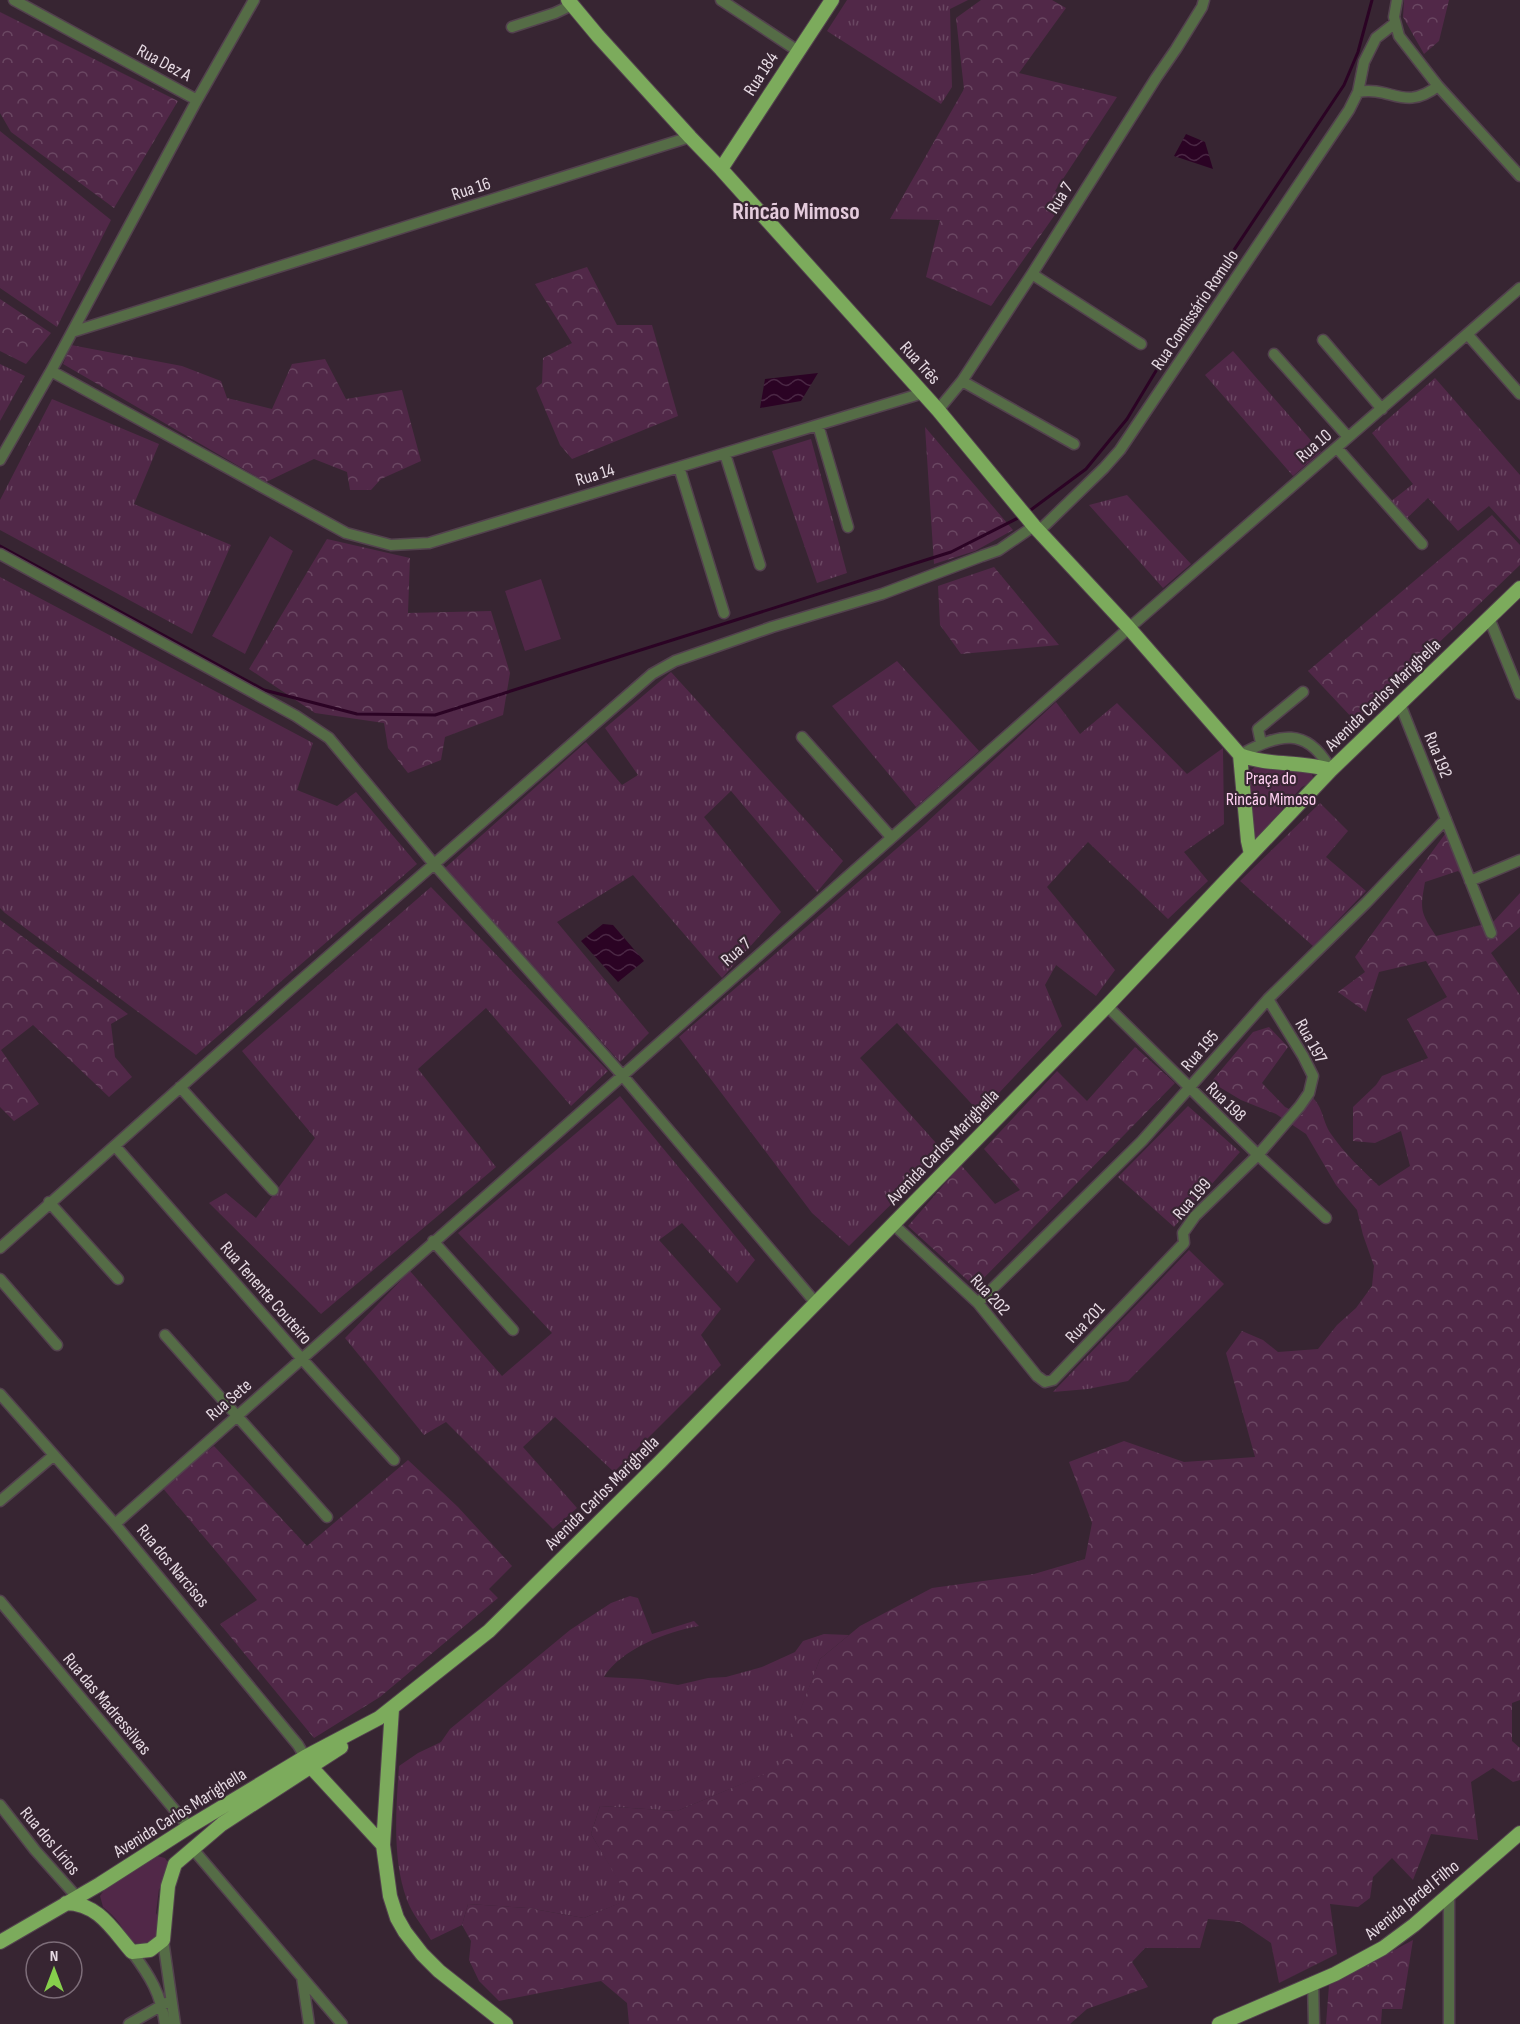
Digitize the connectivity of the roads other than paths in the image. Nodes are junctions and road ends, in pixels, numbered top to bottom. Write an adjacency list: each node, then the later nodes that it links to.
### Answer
1 (14, 0): 13 (street, Rua Dez A)
2 (254, 0): 13 (street, Rua Dez A)
3 (721, 0): 10 (street)
4 (832, 0): 10 (main road, Rua 184)
5 (1204, 0): 17 (street, Rua 7)
6 (1397, 0): 8 (street)
7 (570, 3): 9 (street); 14 (main road, Rua Três)
8 (1394, 24): 11 (street); 12 (street, Rua Comissário Romulo)
9 (512, 27)
10 (798, 51): 15 (main road, Rua 184)
11 (1438, 86): 12 (street); 16 (street)
12 (1358, 92): 38 (street, Rua Comissário Romulo)
13 (197, 100): 19 (street)
14 (690, 137): 15 (main road, Rua Três); 19 (street, Rua 16)
15 (722, 169): 26 (main road, Rua Três)
16 (1520, 176)
17 (1032, 274): 22 (street); 25 (street, Rua 7)
18 (1520, 288): 20 (street, Rua 10)
19 (72, 332): 24 (street)
20 (1467, 335): 27 (street); 28 (street, Rua 10)
21 (1323, 340): 28 (street)
22 (1141, 344)
23 (1274, 354): 31 (street)
24 (51, 371): 35 (street); 36 (street, Rua 14)
25 (962, 381): 29 (street, Rua 7); 32 (street)
26 (923, 393): 29 (main road, Rua Três); 30 (street, Rua 14)
27 (1520, 394)
28 (1382, 409): 31 (street, Rua 10)
29 (938, 410): 38 (main road, Rua Três)
30 (818, 425): 34 (street, Rua 14); 37 (street)
31 (1348, 437): 33 (street, Rua 10)
32 (1074, 444)
33 (1337, 448): 39 (street); 45 (street, Rua 10)
34 (725, 454): 36 (street, Rua 14); 41 (street)
35 (0, 460)
36 (679, 467): 43 (street)
37 (848, 527)
38 (1037, 528): 45 (main road, Rua Três); 57 (street, Rua Comissário Romulo)
39 (1422, 544)
40 (0, 554): 57 (street)
41 (760, 565)
42 (1520, 588): 44 (main road, Avenida Carlos Marighella)
43 (724, 613)
44 (1489, 618): 47 (street); 48 (main road, Avenida Carlos Marighella)
45 (1129, 628): 51 (main road, Rua Três); 54 (street, Rua 7)
46 (1303, 692): 50 (street)
47 (1520, 694)
48 (1400, 704): 52 (main road, Avenida Carlos Marighella); 53 (street, Rua 192)
49 (802, 737): 54 (street)
50 (1261, 743): 51 (street); 52 (street)
51 (1240, 755): 52 (main road); 55 (main road)
52 (1331, 770): 55 (main road, Avenida Carlos Marighella)
53 (1446, 819): 58 (street); 60 (street, Rua 195)
54 (891, 837): 62 (street, Rua 7)
55 (1251, 854): 61 (main road, Avenida Carlos Marighella)
56 (1520, 860): 58 (street)
57 (434, 864): 62 (street); 63 (street, Rua Comissário Romulo)
58 (1470, 881): 59 (street)
59 (1491, 933)
60 (1268, 999): 64 (street, Rua 195); 66 (street, Rua 197)
61 (1107, 1006): 64 (street, Rua 198); 70 (main road, Avenida Carlos Marighella)
62 (622, 1075): 71 (street, Rua 7); 77 (street)
63 (180, 1087): 65 (street); 67 (street)
64 (1189, 1089): 66 (street, Rua 198); 78 (street, Rua 195)
65 (115, 1146): 68 (street); 82 (street, Rua Tenente Couteiro)
66 (1258, 1155): 69 (street, Rua 198); 75 (street, Rua 199)
67 (273, 1190)
68 (49, 1202): 72 (street); 74 (street)
69 (1326, 1218)
70 (893, 1224): 77 (main road, Avenida Carlos Marighella); 78 (street, Rua 202)
71 (433, 1242): 76 (street, Rua 7); 79 (street)
72 (0, 1248)
73 (0, 1279): 81 (street)
74 (118, 1279)
75 (1135, 1294): 83 (street, Rua 201)
76 (365, 1301): 82 (street, Rua Sete)
77 (815, 1302): 92 (main road, Avenida Carlos Marighella)
78 (978, 1303): 83 (street, Rua 202)
79 (513, 1330)
80 (165, 1335): 85 (street)
81 (57, 1345)
82 (302, 1359): 85 (street, Rua Sete); 87 (street, Rua Tenente Couteiro)
83 (1059, 1374)
84 (0, 1394): 86 (street, Rua dos Narcisos)
85 (236, 1416): 89 (street); 90 (street, Rua Sete)
86 (53, 1456): 88 (street); 90 (street, Rua dos Narcisos)
87 (394, 1460)
88 (0, 1501)
89 (327, 1517)
90 (115, 1524): 93 (street, Rua dos Narcisos)
91 (0, 1601): 95 (street, Rua das Madressilvas)
92 (392, 1709): 93 (main road, Avenida Carlos Marighella); 97 (main road)
93 (308, 1762): 95 (main road, Avenida Carlos Marighella); 97 (main road); 99 (main road, Avenida Carlos Marighella)
94 (0, 1805): 103 (street, Rua dos Lírios)
95 (189, 1827): 98 (main road, Avenida Carlos Marighella)
96 (1520, 1833): 102 (main road, Avenida Jardel Filho)
97 (383, 1845): 116 (main road)
98 (159, 1846): 100 (main road); 101 (main road, Avenida Carlos Marighella)
99 (192, 1848): 100 (main road, Avenida Carlos Marighella); 108 (street)
100 (175, 1864): 105 (main road)
101 (100, 1884): 103 (main road, Avenida Carlos Marighella); 104 (main road)
102 (1449, 1893): 109 (main road, Avenida Jardel Filho); 119 (street)
103 (71, 1900): 104 (main road); 106 (main road, Avenida Carlos Marighella)
104 (95, 1911): 107 (main road)
105 (163, 1940): 107 (main road); 110 (street)
106 (0, 1942)
107 (132, 1952): 110 (street)
108 (302, 1976): 114 (street); 115 (street)
109 (1314, 1982): 117 (main road, Avenida Jardel Filho); 118 (street)
110 (166, 2002): 111 (street); 112 (street); 113 (street)
111 (129, 2024)
112 (165, 2024)
113 (175, 2024)
114 (309, 2024)
115 (342, 2024)
116 (506, 2024)
117 (1219, 2024)
118 (1314, 2024)
119 (1449, 2024)

